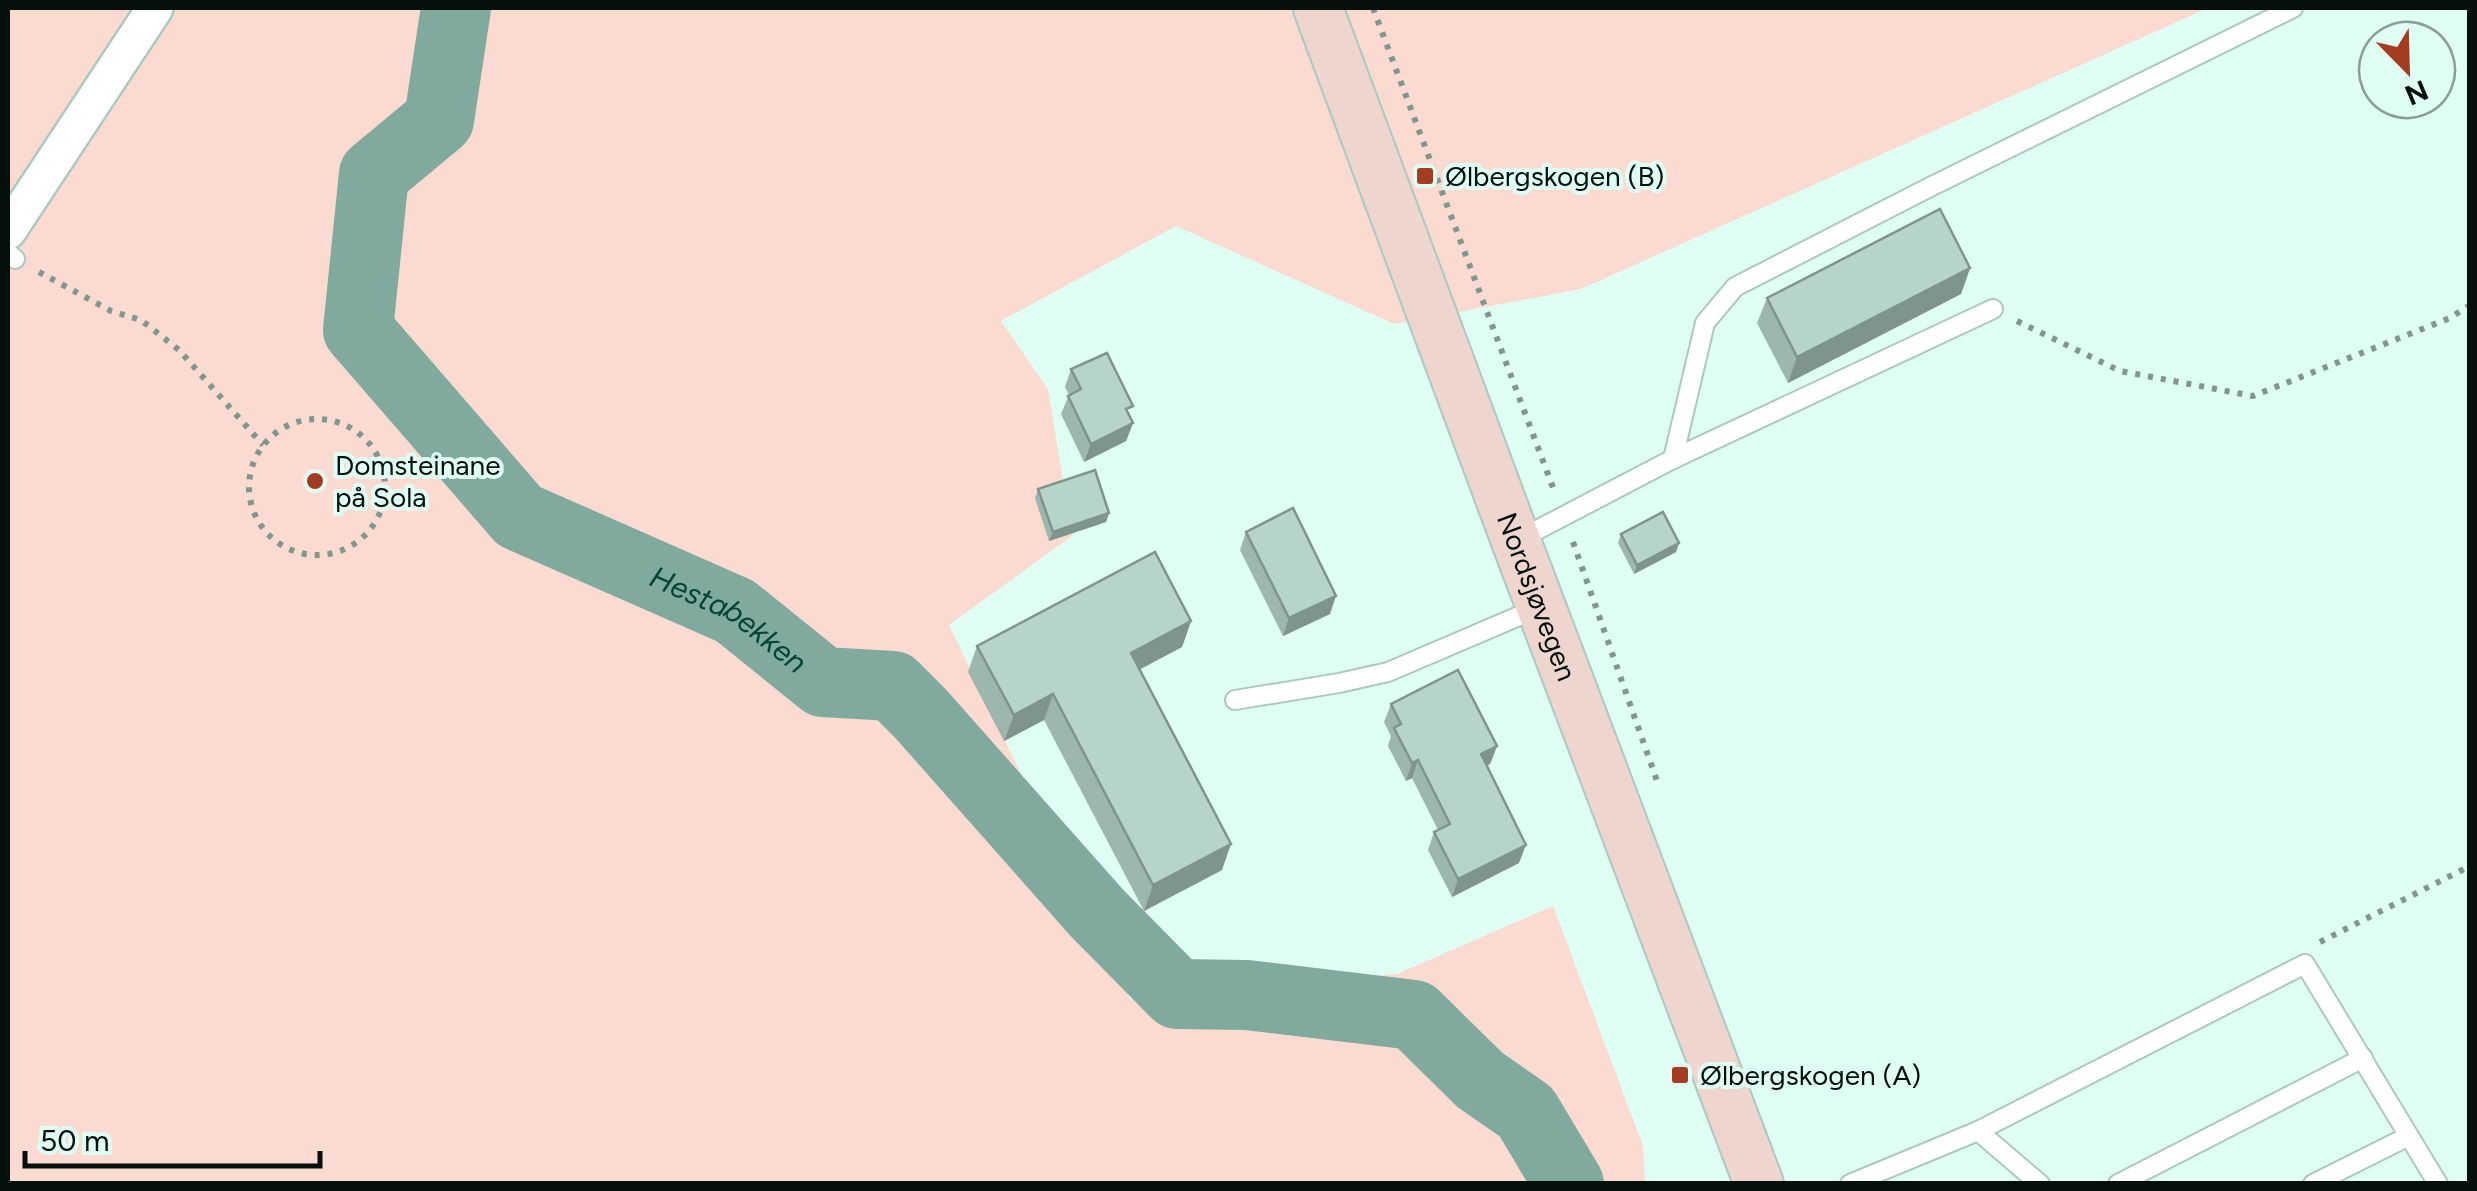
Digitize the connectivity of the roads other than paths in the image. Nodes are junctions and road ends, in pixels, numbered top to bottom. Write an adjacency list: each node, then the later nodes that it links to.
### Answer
1 (156, 8): 4 (street)
2 (1318, 8): 7 (main road, Nordsjøvegen)
3 (2293, 8): 6 (lane)
4 (10, 248)
5 (1993, 309): 6 (lane)
6 (1673, 459): 7 (lane)
7 (1516, 541): 8 (main road, Nordsjøvegen)
8 (1541, 606): 9 (lane); 13 (main road, Nordsjøvegen)
9 (1236, 700)
10 (2362, 1058): 11 (lane); 12 (lane); 16 (lane)
11 (1978, 1131): 14 (lane); 15 (lane)
12 (2409, 1136): 17 (lane); 18 (lane)
13 (1759, 1184)
14 (1850, 1184)
15 (2040, 1184)
16 (2118, 1184)
17 (2313, 1184)
18 (2438, 1184)

